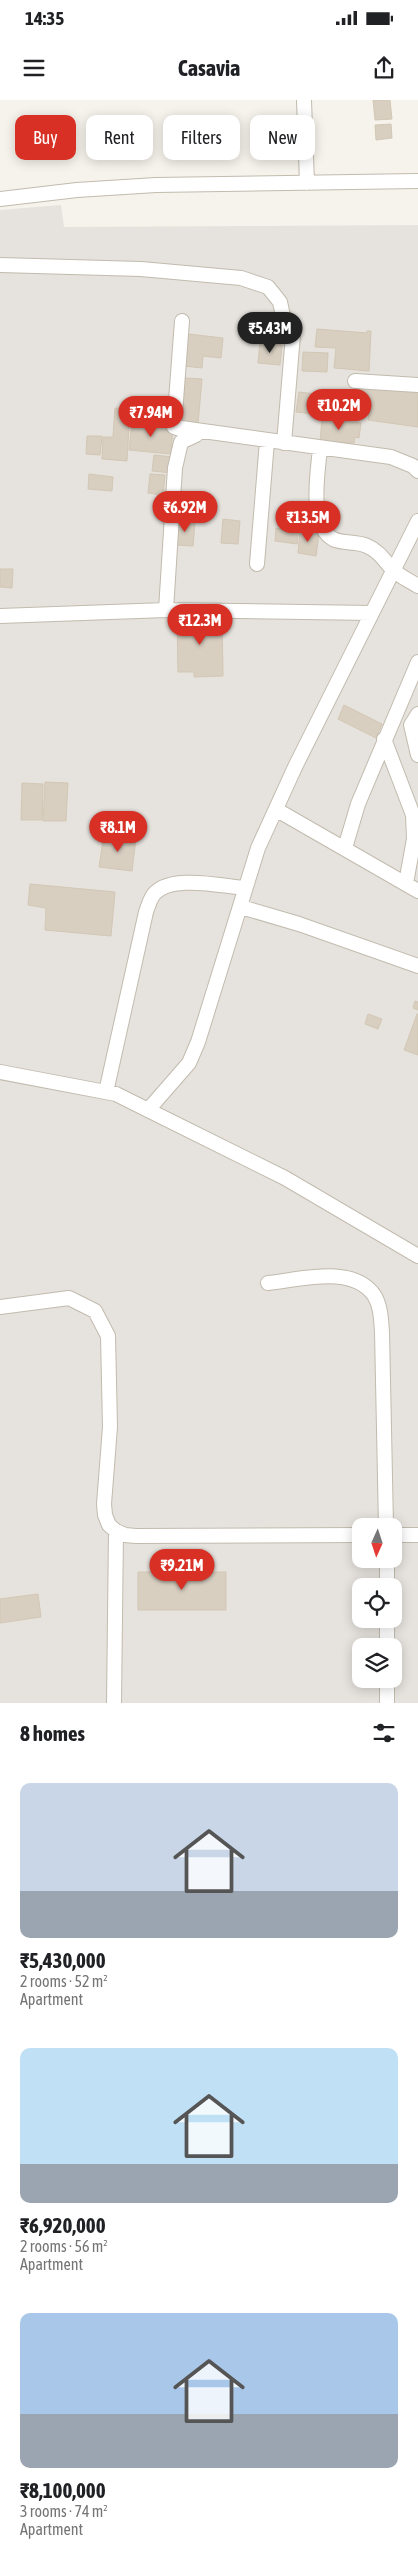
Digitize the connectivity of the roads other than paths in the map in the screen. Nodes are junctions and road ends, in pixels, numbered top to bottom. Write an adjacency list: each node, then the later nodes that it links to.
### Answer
1 (304, 100): 3 (street)
2 (418, 181): 3 (street)
3 (307, 183): 4 (street)
4 (0, 198)
5 (0, 265): 11 (street)
6 (182, 321): 9 (street)
7 (355, 381): 8 (street)
8 (418, 385)
9 (174, 427): 10 (street); 18 (street)
10 (267, 440): 11 (street); 15 (street)
11 (284, 443): 12 (street)
12 (320, 448): 13 (street); 16 (street)
13 (418, 471)
14 (418, 521): 16 (street)
15 (257, 564)
16 (394, 570): 17 (street); 19 (street)
17 (418, 586)
18 (166, 610): 19 (street); 20 (street)
19 (372, 613): 25 (street)
20 (0, 616)
21 (418, 662): 23 (street)
22 (418, 714): 24 (street)
23 (384, 739): 26 (street); 27 (street)
24 (418, 755)
25 (277, 810): 26 (street); 28 (street)
26 (346, 848): 27 (street)
27 (406, 883): 29 (street)
28 (244, 888): 30 (street); 33 (street)
29 (418, 891)
30 (241, 906): 31 (street); 34 (street)
31 (418, 966)
32 (0, 1072): 33 (street)
33 (106, 1092): 34 (street)
34 (148, 1110): 35 (street)
35 (418, 1256)
36 (268, 1282): 38 (street)
37 (0, 1307): 39 (street)
38 (386, 1518)
39 (116, 1530): 40 (street); 44 (street)
40 (352, 1535)
41 (402, 1535): 42 (street)
42 (418, 1535)
43 (387, 1688): 45 (street)
44 (114, 1703)
45 (387, 1703)

